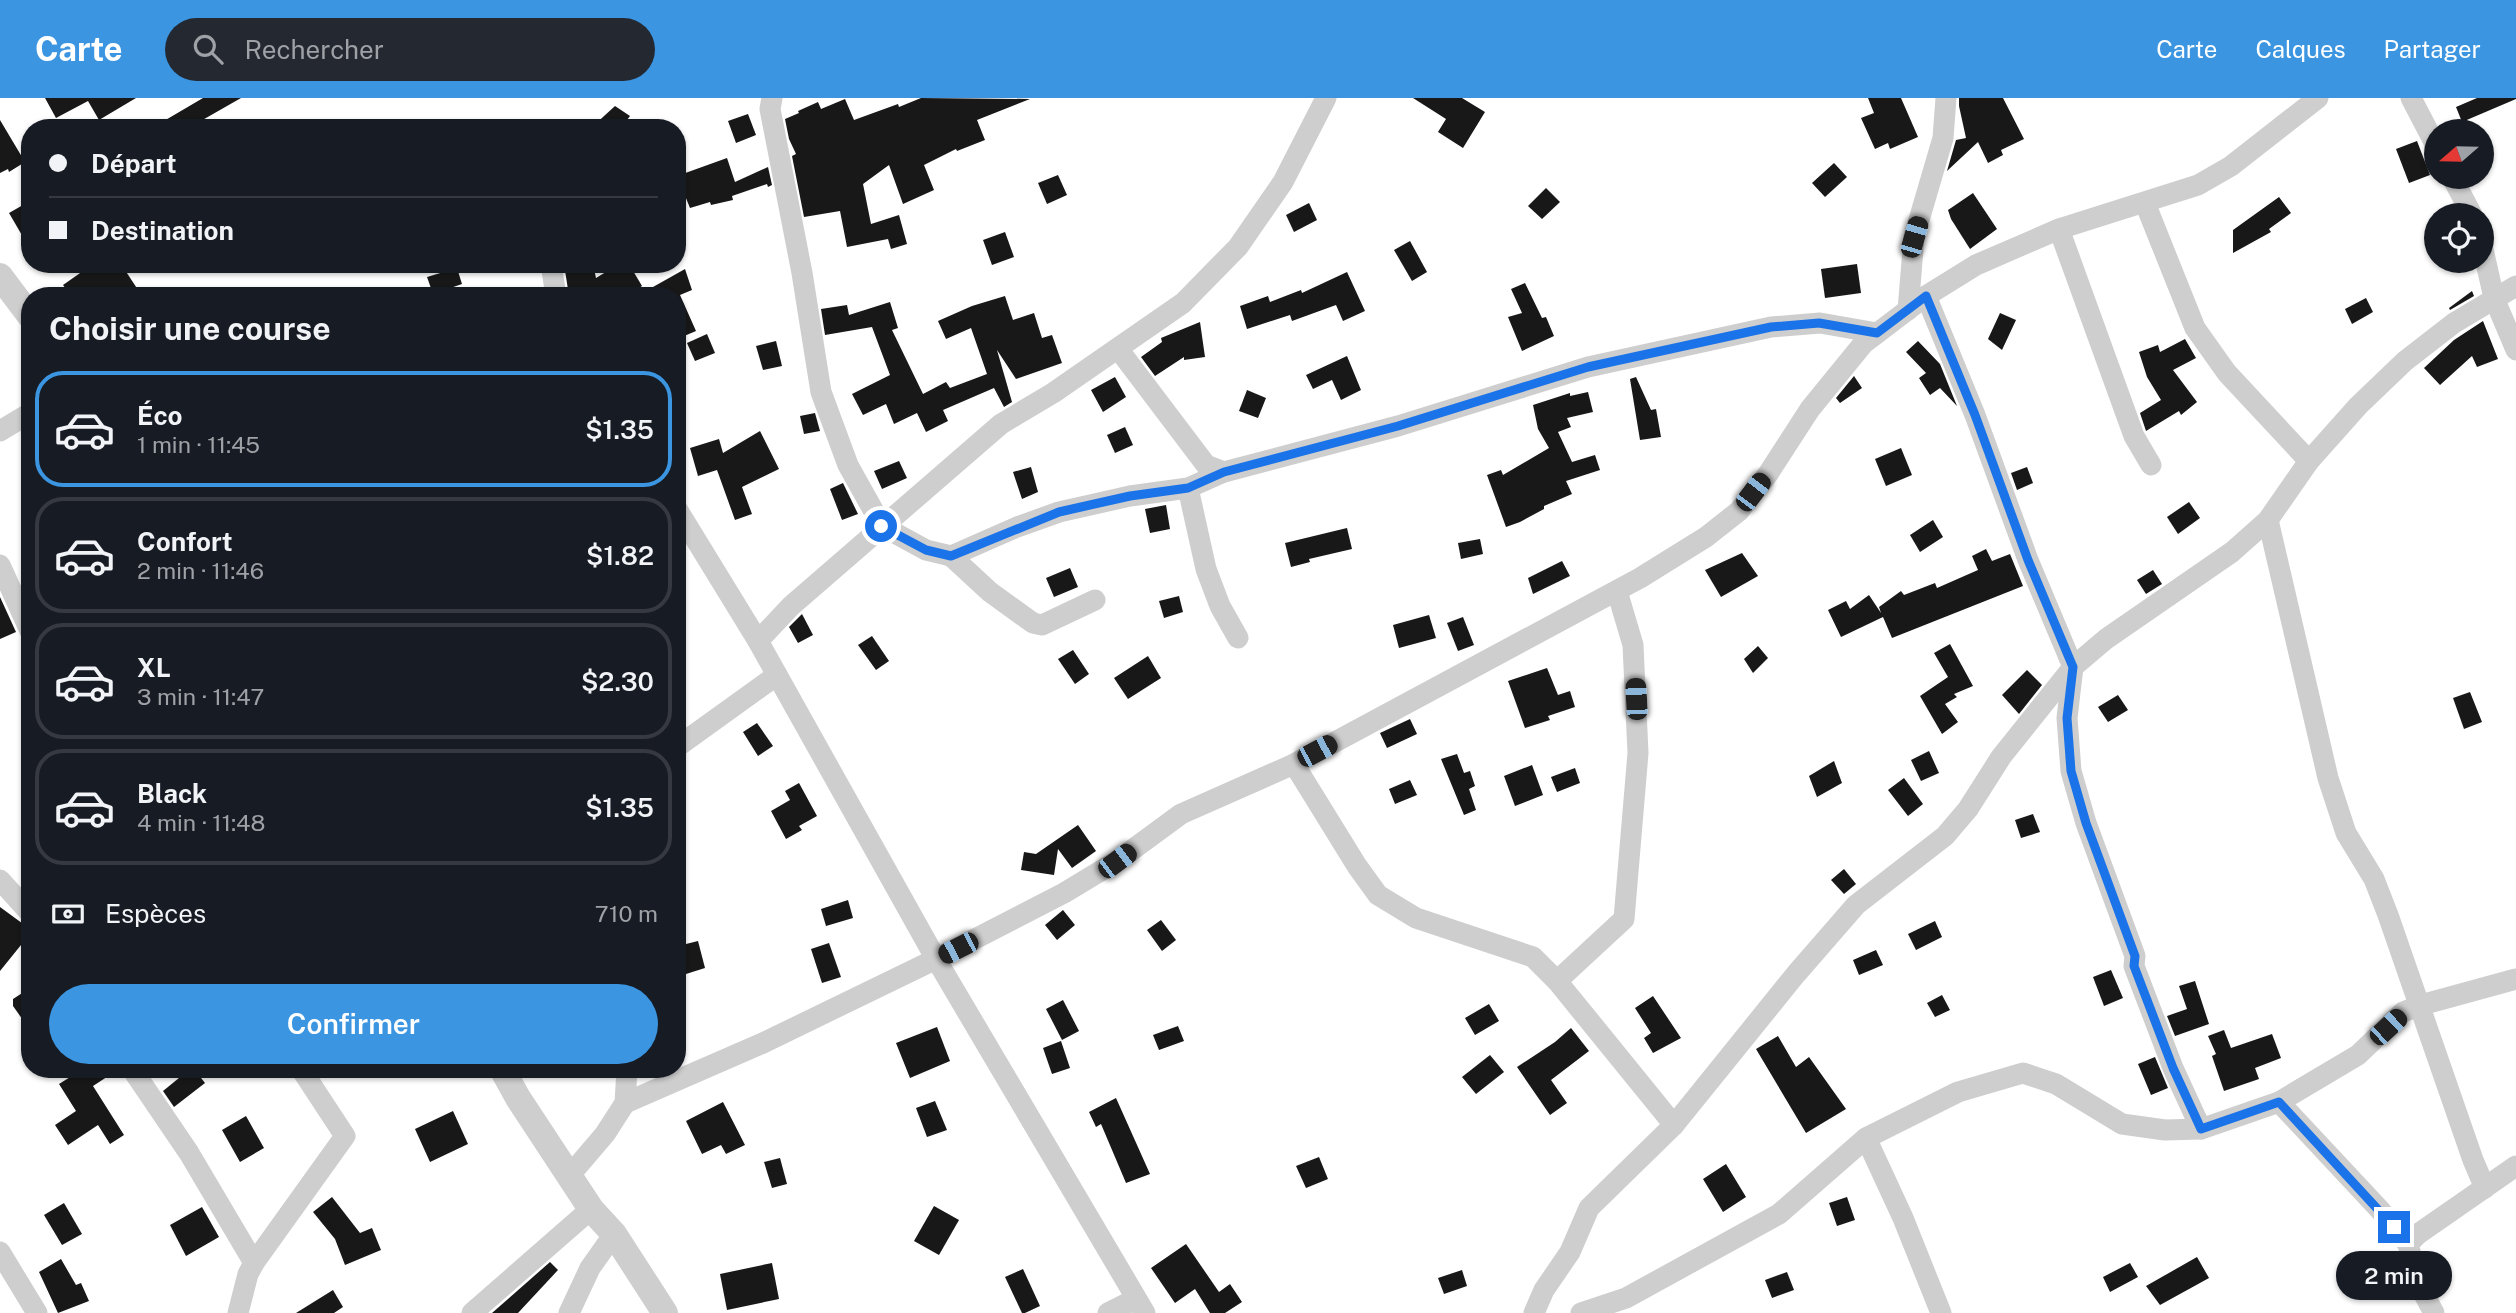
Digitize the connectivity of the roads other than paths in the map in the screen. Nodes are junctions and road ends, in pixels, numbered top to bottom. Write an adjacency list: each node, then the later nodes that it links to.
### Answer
1 (772, 98): 27 (street)
2 (1326, 98): 17 (street)
3 (1946, 98): 15 (street)
4 (2318, 98): 7 (street)
5 (2411, 98): 6 (street)
6 (2424, 123)
7 (2145, 204): 8 (street); 21 (street)
8 (2059, 229): 12 (street); 22 (street)
9 (2488, 273): 13 (street)
10 (0, 276): 14 (street)
11 (2516, 286): 13 (street)
12 (1926, 296): 15 (street); 35 (street)
13 (2494, 298): 18 (street); 21 (street)
14 (21, 304)
15 (1908, 310): 16 (street)
16 (1877, 333): 23 (street); 30 (street)
17 (1119, 349): 23 (street); 27 (street)
18 (2516, 350)
19 (21, 418): 20 (street)
20 (0, 431)
21 (2309, 461): 25 (street)
22 (2151, 465)
23 (1224, 472): 24 (street)
24 (1188, 488): 28 (street); 33 (street)
25 (2268, 520): 35 (street); 44 (street)
26 (686, 524): 34 (street)
27 (881, 526): 28 (street); 34 (street)
28 (951, 556): 31 (street)
29 (0, 565): 32 (street)
30 (1617, 591): 38 (street); 43 (street)
31 (1095, 600)
32 (21, 611)
33 (1238, 638)
34 (758, 641): 36 (street)
35 (2073, 667): 53 (street); 54 (street)
36 (778, 675): 37 (street); 41 (street)
37 (686, 741)
38 (1293, 764): 41 (street); 43 (street)
39 (0, 880): 40 (street)
40 (21, 903)
41 (936, 959): 45 (street); 64 (street)
42 (2516, 979): 44 (street)
43 (1557, 981): 53 (street)
44 (2421, 1005): 51 (street); 58 (street)
45 (686, 1076)
46 (138, 1078): 63 (street)
47 (307, 1078): 63 (street)
48 (507, 1078): 57 (street)
49 (626, 1078): 52 (street)
50 (682, 1078): 52 (street)
51 (2279, 1102): 54 (street); 61 (street)
52 (625, 1103): 57 (street)
53 (1674, 1125): 71 (street)
54 (2201, 1129): 55 (street)
55 (1866, 1138): 72 (street); 73 (street)
56 (2516, 1166): 58 (street)
57 (570, 1175): 59 (street)
58 (2485, 1188): 61 (street)
59 (591, 1209): 60 (street); 67 (street)
60 (614, 1234): 68 (street); 69 (street)
61 (2408, 1244): 74 (street)
62 (0, 1252): 65 (street)
63 (254, 1263): 66 (street)
64 (1140, 1306): 70 (street)
65 (37, 1313)
66 (238, 1313)
67 (472, 1313)
68 (569, 1313)
69 (665, 1313)
70 (1108, 1313)
71 (1534, 1313)
72 (1581, 1313)
73 (1941, 1313)
74 (2434, 1313)

